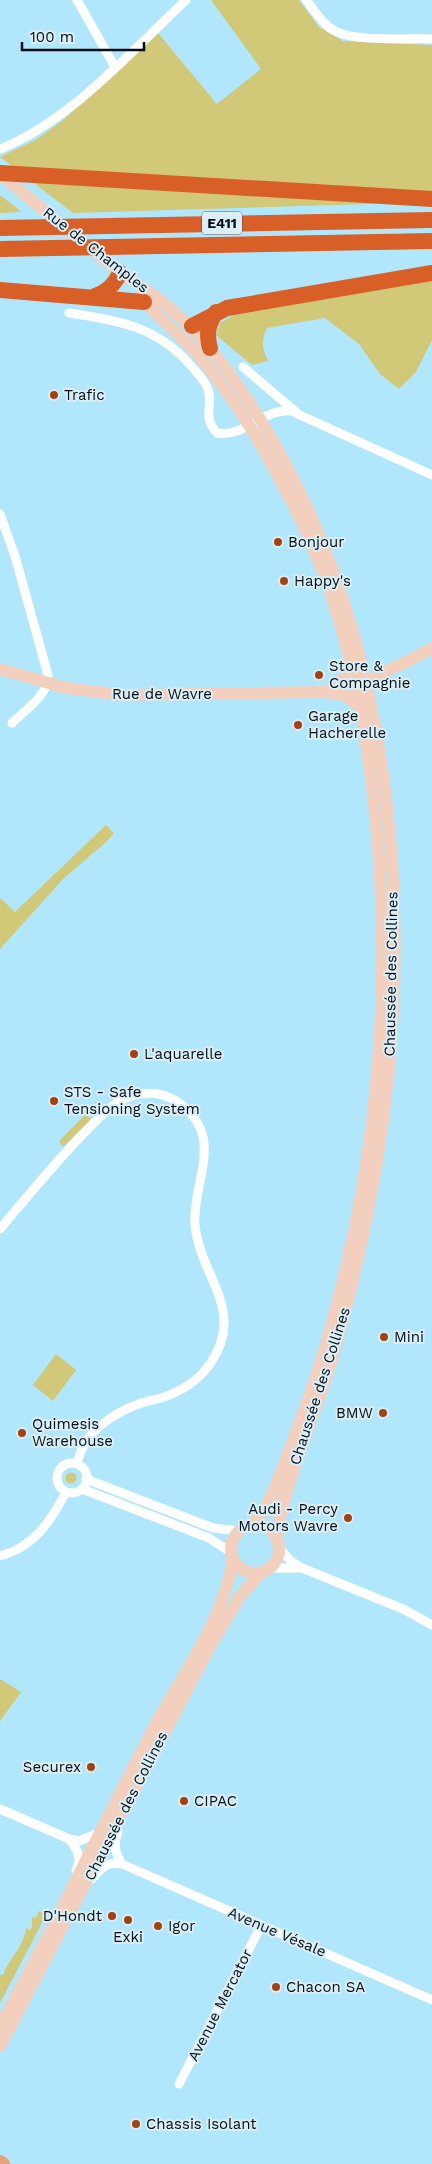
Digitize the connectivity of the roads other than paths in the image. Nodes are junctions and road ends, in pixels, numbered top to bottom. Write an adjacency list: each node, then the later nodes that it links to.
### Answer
1 (77, 0): 5 (street)
2 (186, 0): 5 (street)
3 (306, 0): 4 (street)
4 (432, 39)
5 (115, 67): 6 (street)
6 (0, 150)
7 (3, 177): 8 (highway); 14 (main road, Rue de Champles)
8 (432, 199)
9 (432, 220): 10 (highway, E411)
10 (0, 228)
11 (432, 241): 12 (highway, E411)
12 (0, 249)
13 (432, 273): 18 (highway)
14 (126, 282): 16 (highway); 17 (main road, Chaussée des Collines); 20 (main road)
15 (0, 290): 16 (highway)
16 (95, 296): 17 (highway)
17 (144, 302): 25 (main road, Chaussée des Collines)
18 (216, 312): 20 (highway); 21 (highway)
19 (69, 313): 25 (street)
20 (192, 326): 21 (main road, Chaussée des Collines)
21 (210, 348): 24 (main road, Chaussée des Collines)
22 (243, 367): 23 (street)
23 (299, 414): 24 (street); 26 (street)
24 (260, 420): 25 (street); 29 (main road, Chaussée des Collines)
25 (249, 426): 29 (main road, Chaussée des Collines)
26 (432, 475)
27 (0, 514): 32 (street)
28 (432, 648): 31 (main road)
29 (355, 656): 31 (main road); 33 (main road, Chaussée des Collines); 34 (main road)
30 (0, 669): 32 (main road, Rue de Wavre)
31 (385, 670): 33 (main road)
32 (48, 684): 34 (main road, Rue de Wavre); 36 (street)
33 (362, 687): 35 (main road, Chaussée des Collines); 43 (main road, Chaussée des Collines)
34 (326, 692): 35 (main road, Rue de Wavre)
35 (360, 707): 42 (main road, Chaussée des Collines)
36 (12, 722)
37 (0, 1229): 38 (street)
38 (76, 1464): 39 (street); 41 (street)
39 (86, 1478): 40 (street); 42 (street)
40 (82, 1489): 41 (street); 45 (street)
41 (66, 1492): 44 (street)
42 (245, 1528): 43 (main road); 45 (main road)
43 (278, 1543): 46 (street); 47 (main road)
44 (0, 1556)
45 (232, 1556): 47 (main road); 51 (main road, Chaussée des Collines)
46 (302, 1568): 47 (street); 48 (street)
47 (265, 1570): 49 (main road, Chaussée des Collines)
48 (432, 1625)
49 (154, 1751): 53 (street); 54 (main road, Chaussée des Collines)
50 (0, 1809): 52 (street)
51 (100, 1832): 52 (street); 56 (main road, Chaussée des Collines)
52 (70, 1839): 56 (street)
53 (122, 1864): 54 (street); 55 (street, Avenue Vésale)
54 (84, 1890): 59 (main road, Chaussée des Collines)
55 (260, 1926): 57 (street, Avenue Vésale); 60 (street, Avenue Mercator)
56 (35, 1962): 58 (main road, Chaussée des Collines)
57 (432, 2000)
58 (0, 2026)
59 (0, 2046)
60 (179, 2084)

